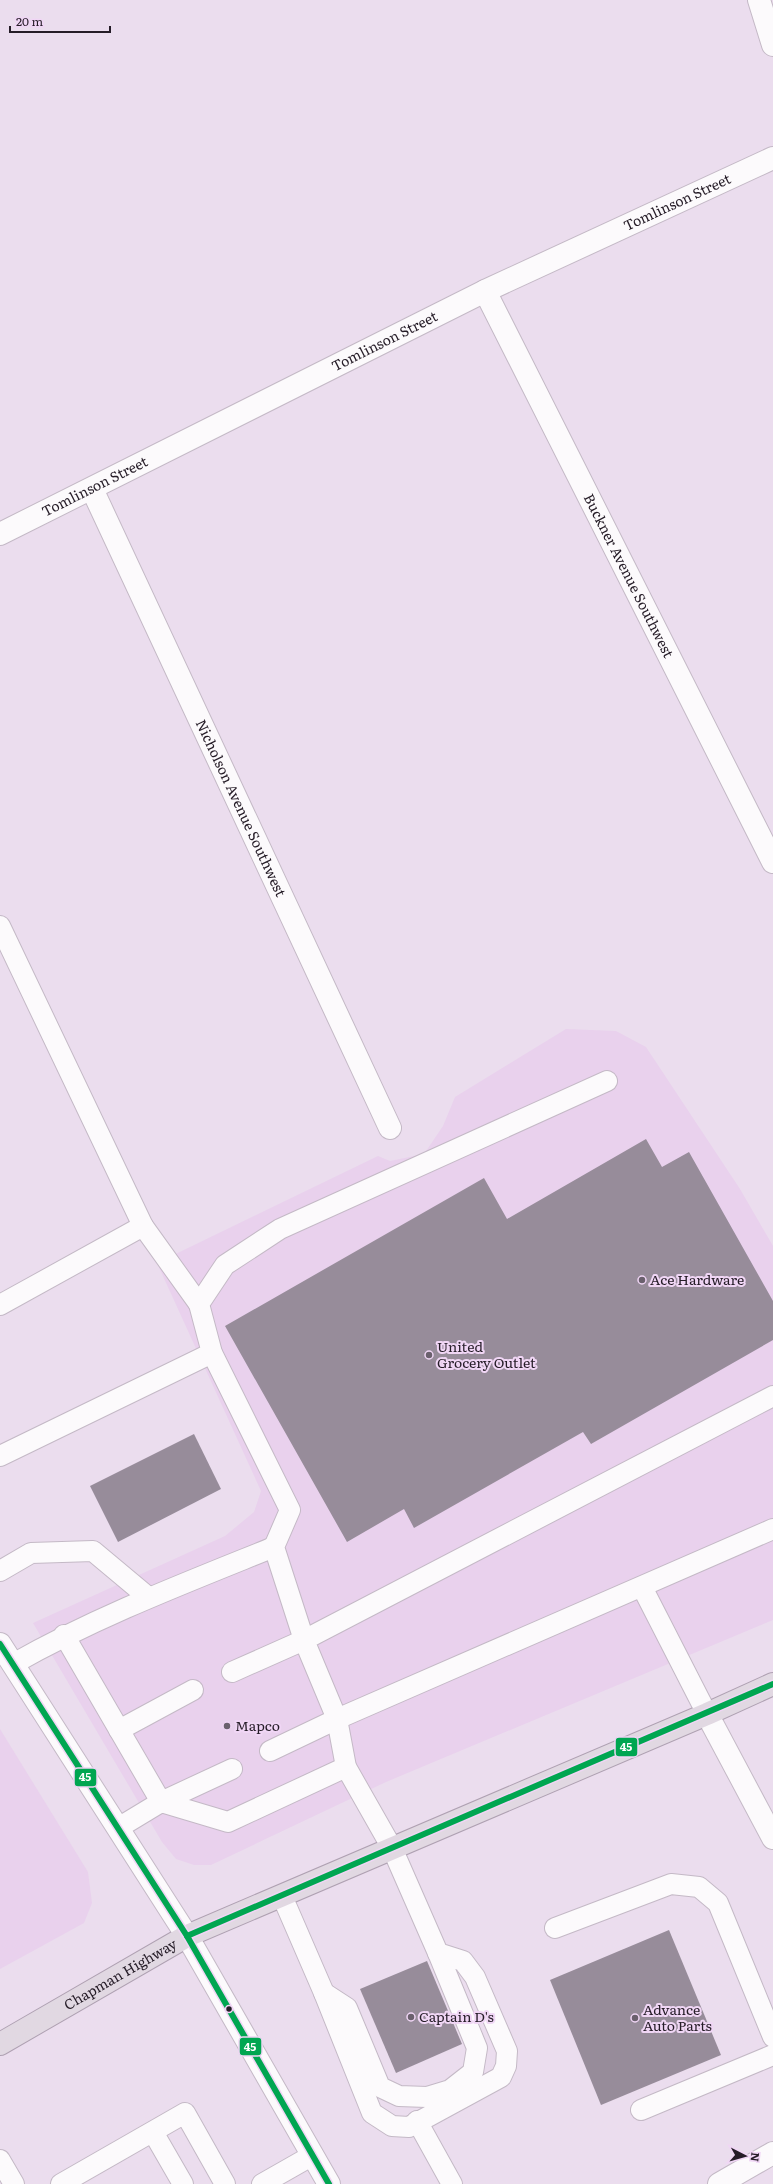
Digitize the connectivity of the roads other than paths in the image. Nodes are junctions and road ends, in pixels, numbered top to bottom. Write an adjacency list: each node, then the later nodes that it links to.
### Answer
1 (759, 0): 2 (street)
2 (773, 45)
3 (773, 158): 4 (street, Tomlinson Street)
4 (485, 291): 5 (street, Tomlinson Street); 7 (street, Buckner Avenue Southwest)
5 (92, 488): 6 (street, Tomlinson Street); 10 (street, Nicholson Avenue Southwest)
6 (0, 534)
7 (773, 862)
8 (0, 926): 11 (lane)
9 (607, 1081): 12 (lane)
10 (390, 1128)
11 (143, 1226): 12 (lane); 13 (lane)
12 (199, 1304): 14 (lane)
13 (0, 1305)
14 (212, 1353): 16 (lane); 18 (lane)
15 (773, 1396): 23 (lane)
16 (0, 1456)
17 (773, 1529): 20 (lane)
18 (274, 1547): 21 (lane); 23 (lane)
19 (0, 1571): 21 (lane)
20 (642, 1587): 29 (lane); 30 (lane)
21 (148, 1597): 22 (lane)
22 (64, 1635): 25 (lane); 31 (lane)
23 (304, 1640): 26 (lane); 30 (lane)
24 (0, 1644): 25 (street)
25 (13, 1664): 36 (street)
26 (232, 1672)
27 (773, 1684): 29 (highway, Chapman Highway)
28 (193, 1690): 31 (lane)
29 (707, 1714): 37 (street); 38 (highway, Chapman Highway)
30 (337, 1719): 32 (lane); 33 (lane)
31 (119, 1730): 35 (lane)
32 (270, 1751)
33 (346, 1767): 35 (lane); 38 (lane)
34 (232, 1769): 35 (lane)
35 (161, 1802): 36 (lane)
36 (118, 1828): 41 (street)
37 (773, 1838)
38 (392, 1848): 39 (highway, Chapman Highway); 42 (lane)
39 (282, 1896): 41 (highway, Chapman Highway); 43 (lane)
40 (555, 1928): 44 (lane)
41 (187, 1936): 45 (highway, Chapman Highway); 51 (street)
42 (438, 1953): 43 (lane); 48 (lane)
43 (324, 1993): 48 (lane)
44 (773, 2037)
45 (0, 2044)
46 (773, 2055): 47 (lane)
47 (641, 2110)
48 (417, 2121): 60 (lane)
49 (153, 2132): 55 (lane); 56 (lane); 57 (lane)
50 (773, 2153): 53 (street)
51 (313, 2155): 58 (lane); 59 (street)
52 (0, 2160): 54 (lane)
53 (721, 2183)
54 (14, 2184)
55 (61, 2184)
56 (183, 2184)
57 (225, 2184)
58 (262, 2184)
59 (329, 2184)
60 (452, 2184)

